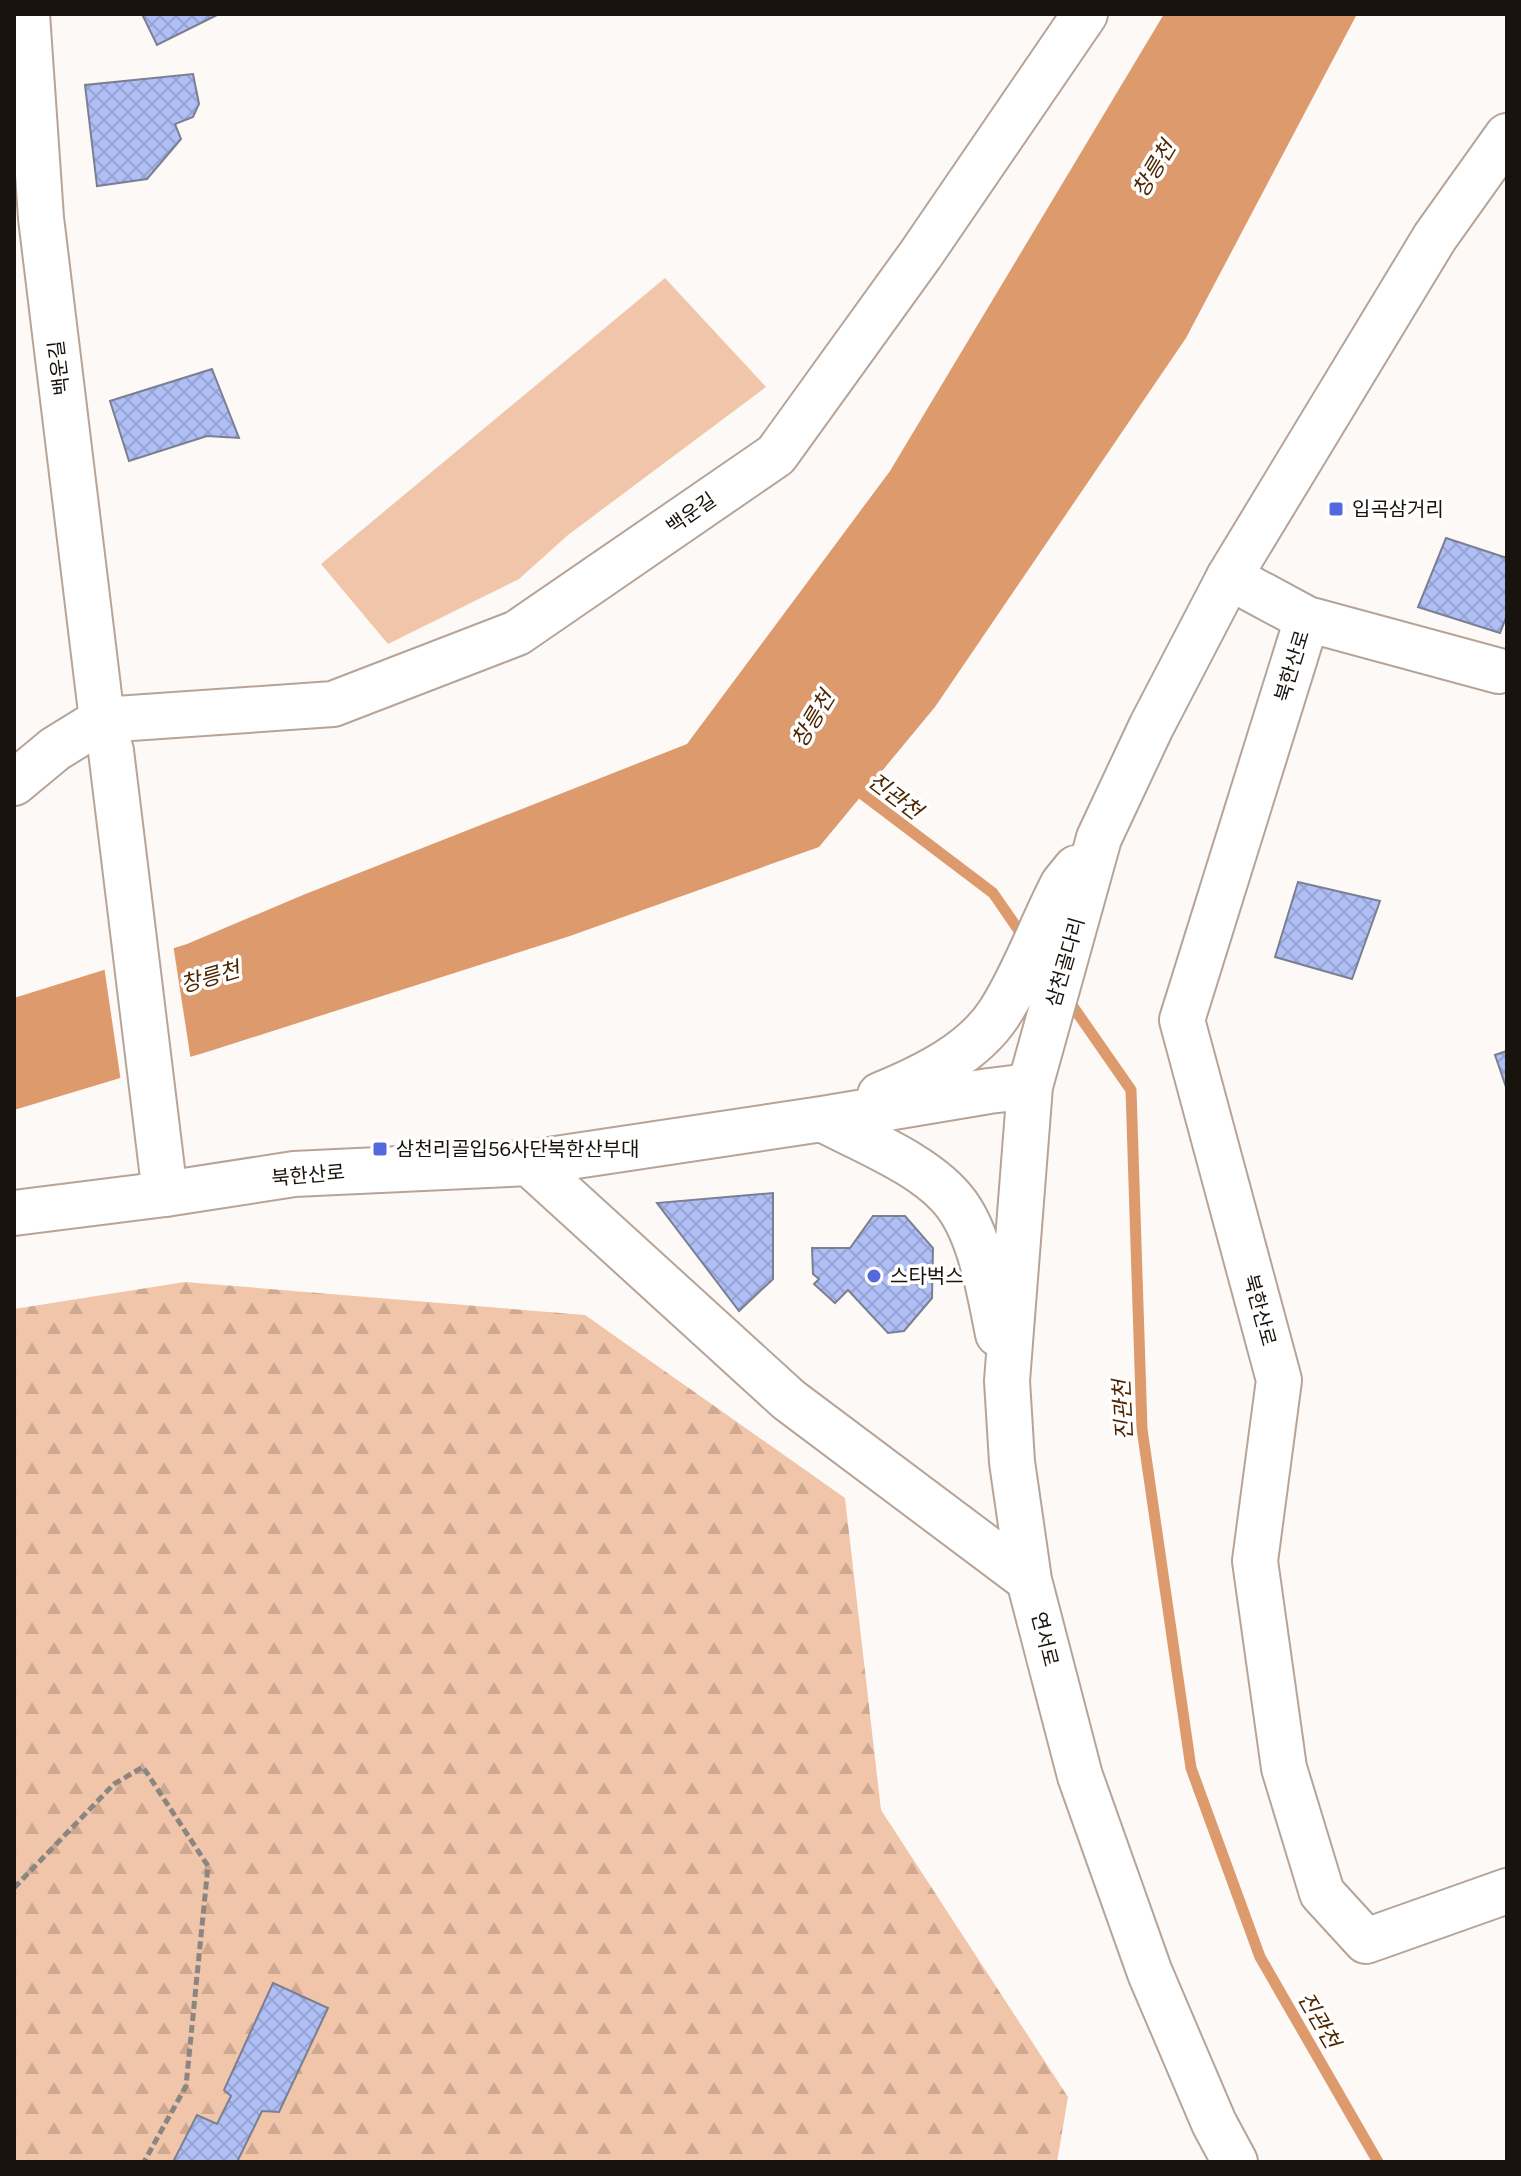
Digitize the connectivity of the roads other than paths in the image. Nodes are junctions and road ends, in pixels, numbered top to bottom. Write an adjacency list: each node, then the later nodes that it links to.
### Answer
1 (27, 14): 7 (main road, 백운길)
2 (1085, 14): 7 (main road, 백운길)
3 (1507, 136): 4 (main road)
4 (1229, 577): 5 (main road, 북한산로); 9 (main road)
5 (1307, 619): 6 (main road); 17 (main road, 북한산로)
6 (1499, 671)
7 (106, 736): 8 (main road, 백운길); 13 (main road)
8 (14, 783)
9 (1099, 838): 10 (main road, 삼천골다리); 11 (main road)
10 (1030, 1086): 11 (main road, 북한산로); 15 (main road, 연서로)
11 (822, 1119): 12 (main road, 북한산로); 15 (main road)
12 (529, 1163): 13 (main road, 북한산로); 16 (main road)
13 (165, 1194): 14 (main road, 북한산로)
14 (14, 1213)
15 (1007, 1381): 16 (main road, 연서로)
16 (1029, 1580): 18 (main road, 연서로)
17 (1507, 1891)
18 (1235, 2162)

